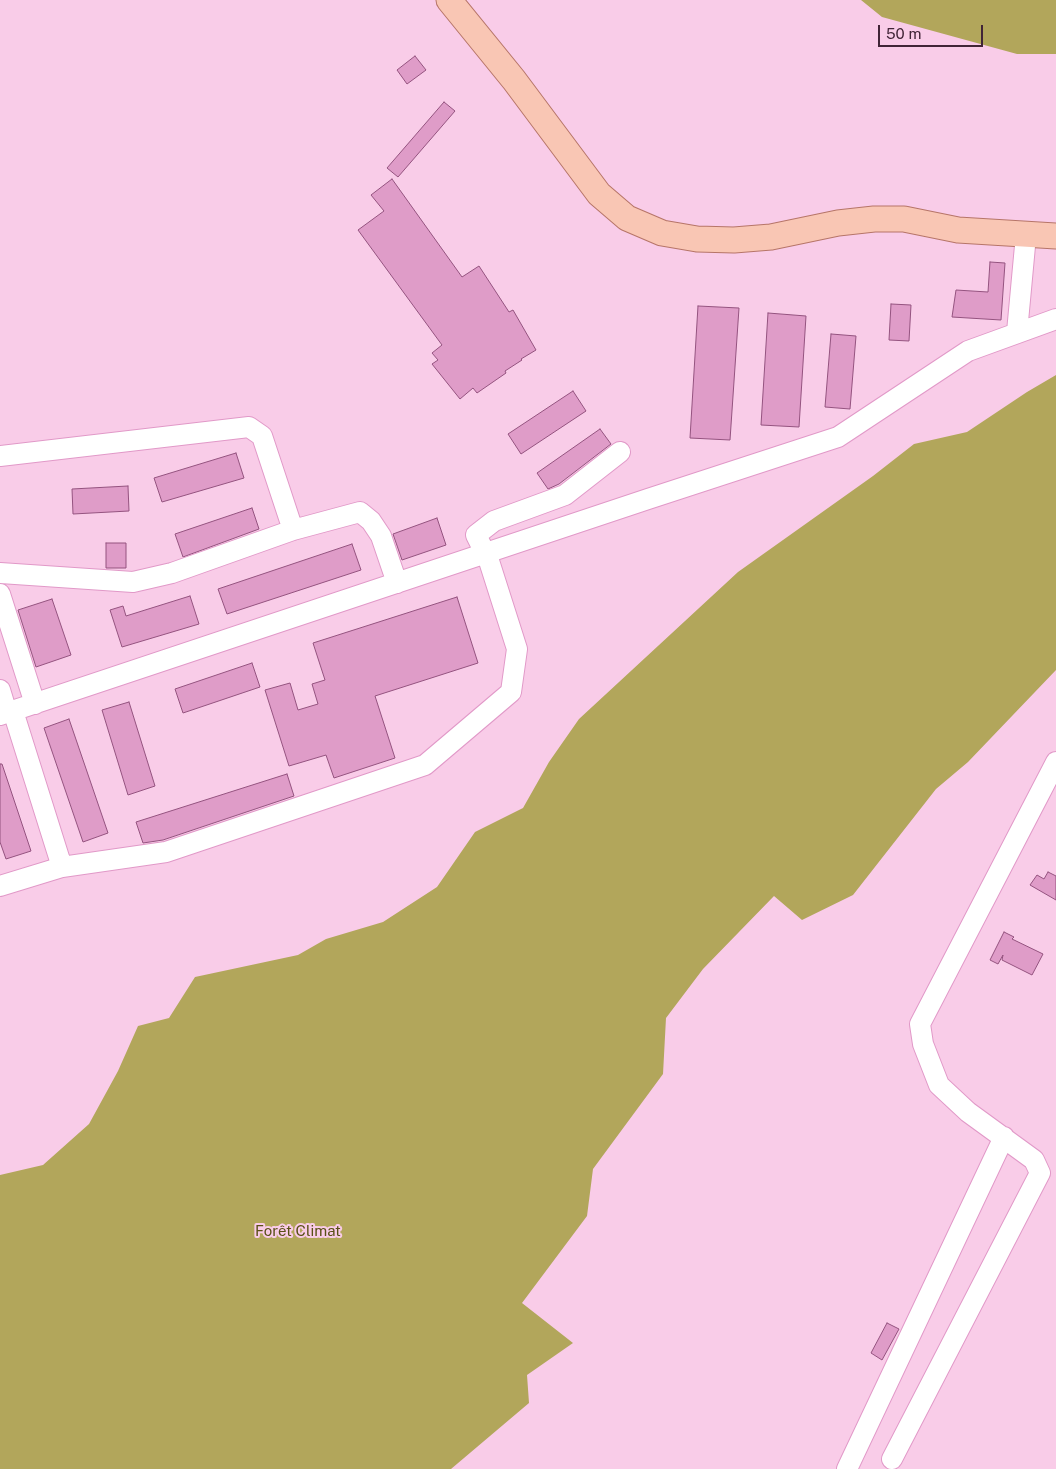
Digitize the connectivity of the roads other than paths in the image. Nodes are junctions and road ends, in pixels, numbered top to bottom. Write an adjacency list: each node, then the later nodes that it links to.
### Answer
1 (449, 0): 2 (main road)
2 (1026, 236): 3 (main road); 5 (street)
3 (1056, 236)
4 (1056, 319): 5 (street)
5 (1017, 332): 9 (street)
6 (620, 452): 9 (street)
7 (0, 456): 8 (street)
8 (293, 530): 10 (street); 11 (street)
9 (485, 554): 11 (street); 17 (street)
10 (0, 573)
11 (397, 584): 14 (street)
12 (0, 594): 14 (street)
13 (0, 690): 15 (street)
14 (34, 704): 15 (street)
15 (7, 713): 17 (street)
16 (1056, 762): 19 (street)
17 (62, 867): 18 (street)
18 (0, 886)
19 (1004, 1137): 20 (street); 21 (street)
20 (892, 1459)
21 (847, 1469)

